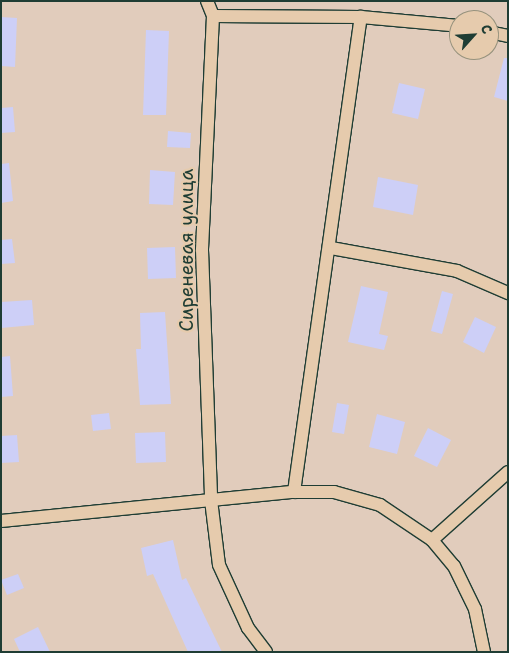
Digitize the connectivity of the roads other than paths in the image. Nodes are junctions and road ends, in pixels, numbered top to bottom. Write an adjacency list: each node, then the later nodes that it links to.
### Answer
1 (207, 1): 2 (street, Сиреневая улица)
2 (213, 16): 3 (street); 9 (street, Сиреневая улица)
3 (361, 17): 4 (street); 5 (street)
4 (449, 25)
5 (331, 248): 6 (street); 8 (street)
6 (508, 293)
7 (508, 472): 11 (street)
8 (294, 492): 9 (street); 11 (street)
9 (211, 500): 10 (street); 12 (street, Сиреневая улица)
10 (1, 522)
11 (432, 540): 13 (street)
12 (266, 652)
13 (484, 652)

